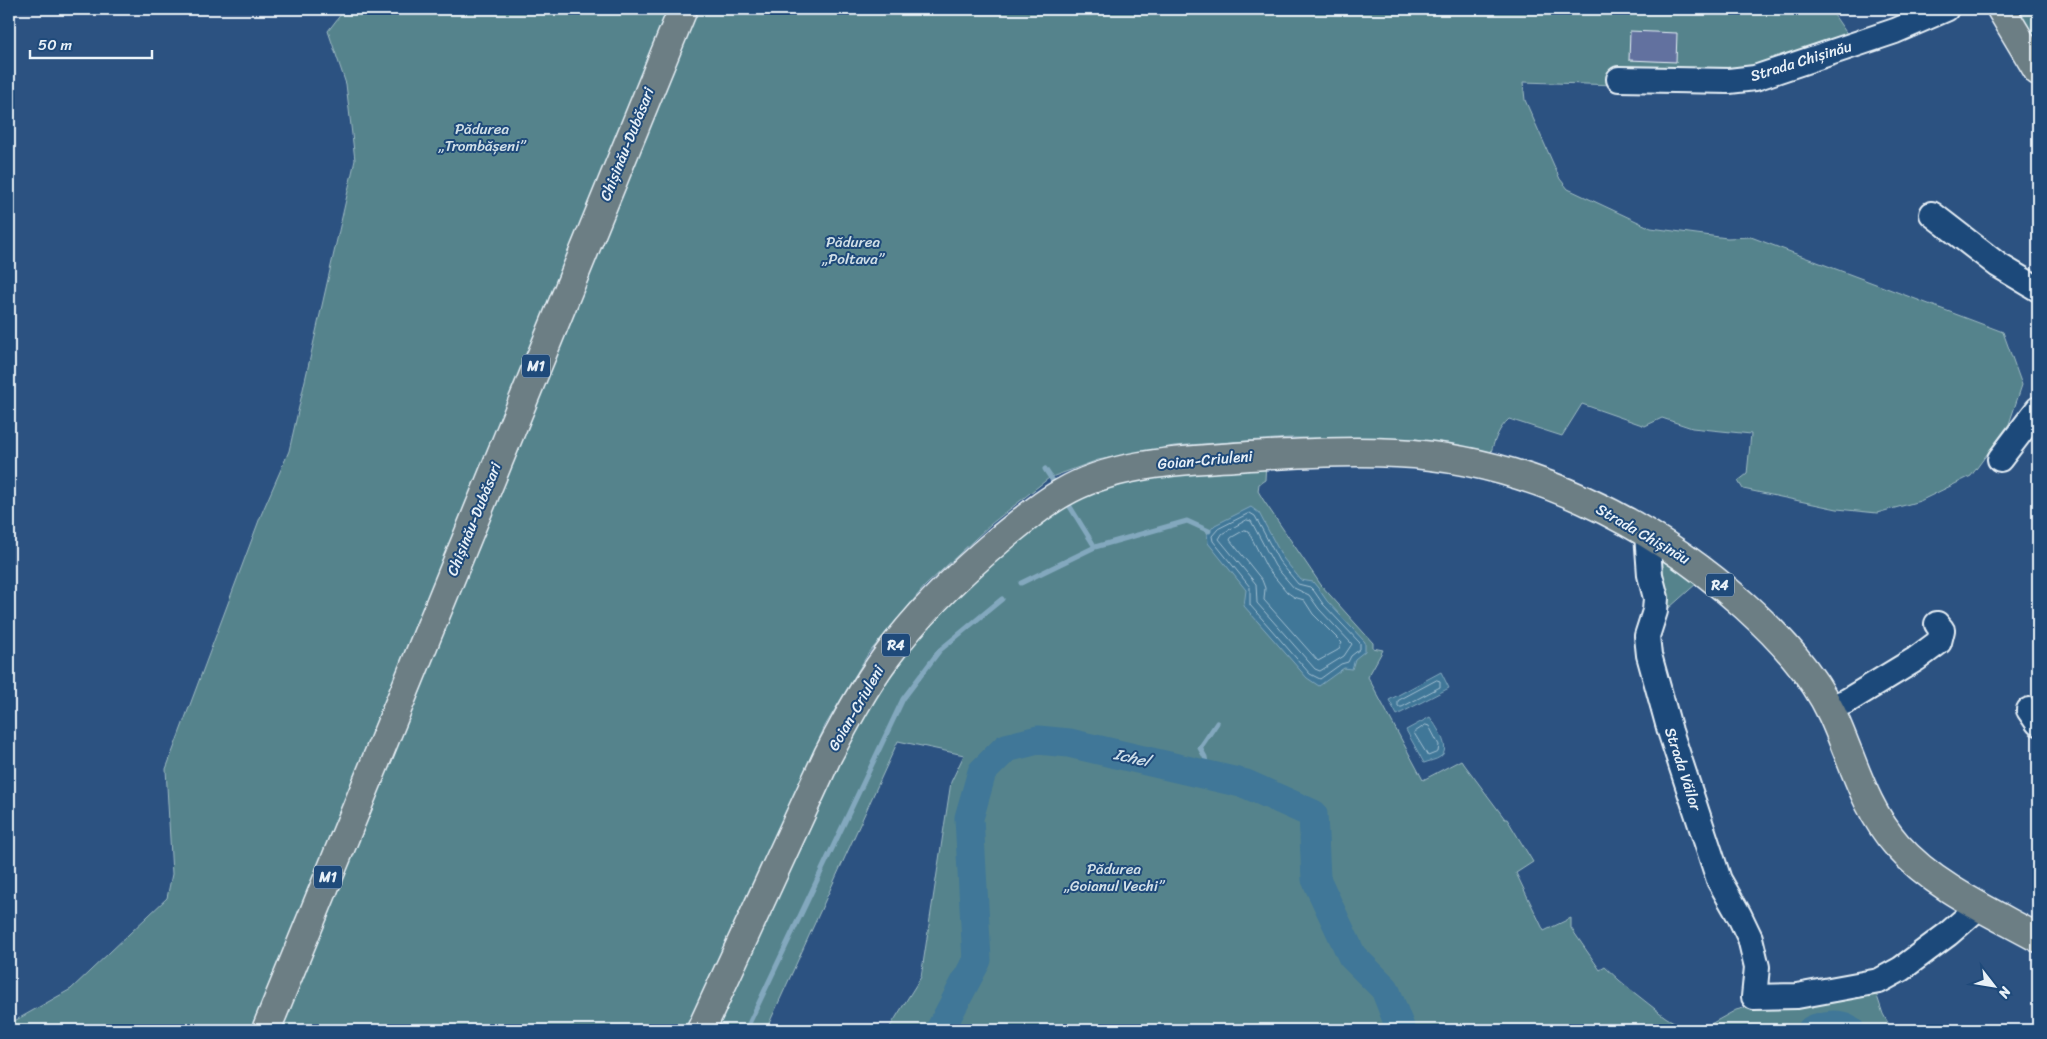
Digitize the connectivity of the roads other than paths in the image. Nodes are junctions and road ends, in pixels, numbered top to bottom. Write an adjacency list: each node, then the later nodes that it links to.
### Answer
1 (682, 9): 16 (main road, Chișinău-Dubăsari / M1)
2 (1946, 9): 5 (street, Strada Chișinău)
3 (2001, 9): 4 (main road)
4 (2038, 70)
5 (1619, 79)
6 (1932, 214): 7 (street)
7 (2038, 289)
8 (2038, 409): 10 (street)
9 (1263, 456): 11 (main road, Strada Chișinău / R4); 17 (main road, Goian-Criuleni / R4)
10 (2000, 459)
11 (1647, 534): 13 (main road, Strada Chișinău / R4); 14 (street, Strada Văilor)
12 (1937, 624): 13 (street)
13 (1829, 708): 14 (main road, Strada Chișinău / R4)
14 (1980, 906): 15 (main road, Strada Chișinău / R4)
15 (2038, 938)
16 (266, 1030)
17 (701, 1030)

